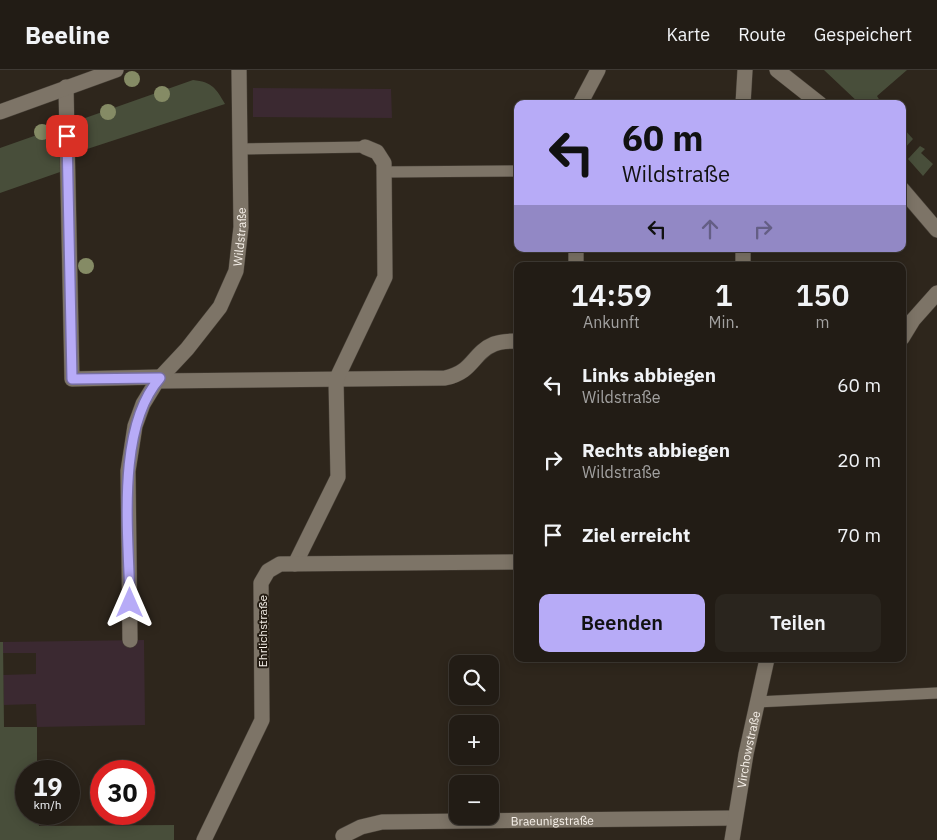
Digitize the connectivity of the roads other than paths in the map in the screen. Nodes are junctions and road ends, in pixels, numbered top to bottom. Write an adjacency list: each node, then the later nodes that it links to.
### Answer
1 (116, 70): 6 (street)
2 (239, 70): 11 (street, Wildstraße)
3 (598, 70): 7 (street)
4 (745, 70): 8 (street)
5 (777, 70): 9 (street)
6 (66, 88): 10 (street); 20 (street)
7 (582, 100)
8 (743, 100)
9 (815, 100)
10 (0, 112)
11 (240, 148): 12 (lane); 20 (street, Wildstraße)
12 (365, 148): 14 (street)
13 (514, 171): 14 (lane)
14 (384, 172): 21 (street)
15 (906, 194): 16 (street)
16 (937, 230)
17 (937, 293): 18 (street)
18 (906, 331)
19 (514, 341): 21 (street)
20 (159, 379): 21 (street); 24 (street, Wildstraße)
21 (336, 380): 23 (street)
22 (514, 562): 23 (street, Ehrlichstraße)
23 (295, 564): 30 (street, Ehrlichstraße)
24 (130, 640)
25 (766, 662): 27 (street, Virchowstraße)
26 (937, 693): 27 (lane)
27 (757, 702): 28 (street, Virchowstraße)
28 (735, 818): 29 (street, Braeunigstraße); 31 (street, Virchowstraße)
29 (343, 836)
30 (204, 840)
31 (732, 840)

